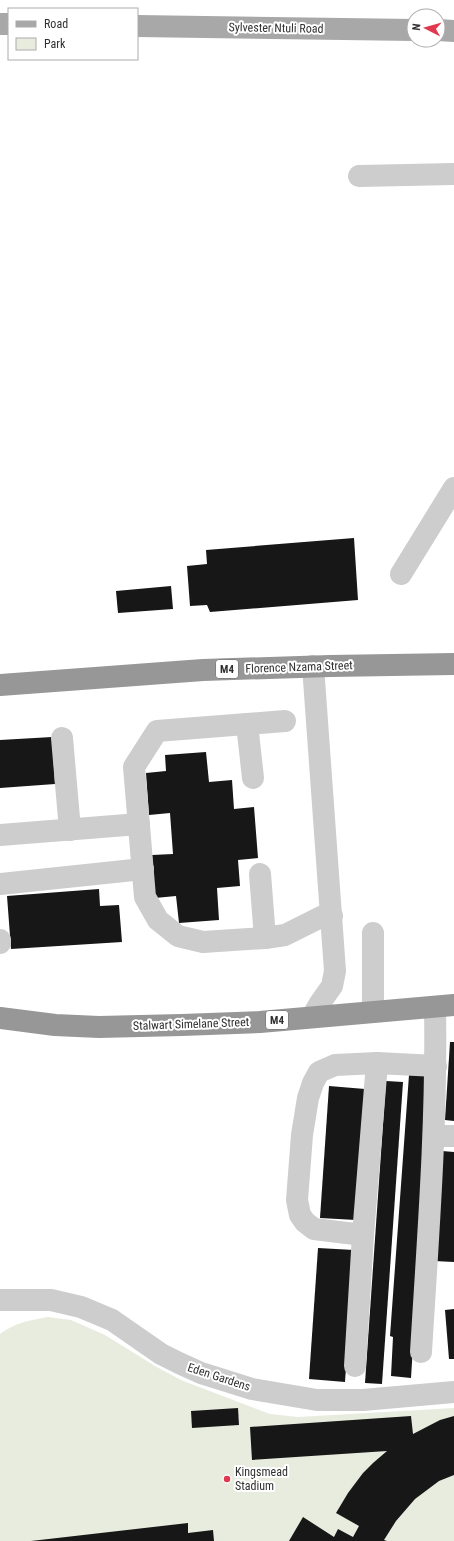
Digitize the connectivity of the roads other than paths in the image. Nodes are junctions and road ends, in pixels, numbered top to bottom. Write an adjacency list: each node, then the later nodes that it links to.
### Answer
1 (138, 26): 2 (main road, Sylvester Ntuli Road)
2 (406, 30)
3 (454, 174): 4 (street)
4 (359, 176)
5 (454, 488): 6 (street)
6 (400, 574)
7 (454, 664): 8 (highway, Florence Nzama Street / M4)
8 (313, 666): 9 (highway, Florence Nzama Street / M4); 20 (street)
9 (0, 685)
10 (285, 721): 11 (street)
11 (247, 724): 13 (street); 14 (street)
12 (62, 738): 15 (street)
13 (253, 778)
14 (139, 824): 15 (street); 17 (street)
15 (70, 830): 16 (street)
16 (0, 835)
17 (143, 869): 19 (street); 22 (street)
18 (260, 874): 22 (street)
19 (0, 884)
20 (332, 916): 22 (street); 27 (street)
21 (373, 933): 26 (street)
22 (265, 938)
23 (0, 940): 24 (street)
24 (0, 944)
25 (445, 1006): 26 (highway, Stalwart Simelane Street / M4); 30 (street)
26 (374, 1012): 27 (highway, Stalwart Simelane Street / M4)
27 (312, 1017): 28 (highway, Stalwart Simelane Street / M4)
28 (3, 1021)
29 (377, 1063): 30 (street); 32 (street); 32 (street)
30 (436, 1066): 31 (street)
31 (444, 1136): 34 (street)
32 (363, 1235): 35 (street)
33 (0, 1300): 36 (street, Eden Gardens)
34 (421, 1352)
35 (355, 1366)
36 (454, 1392)

